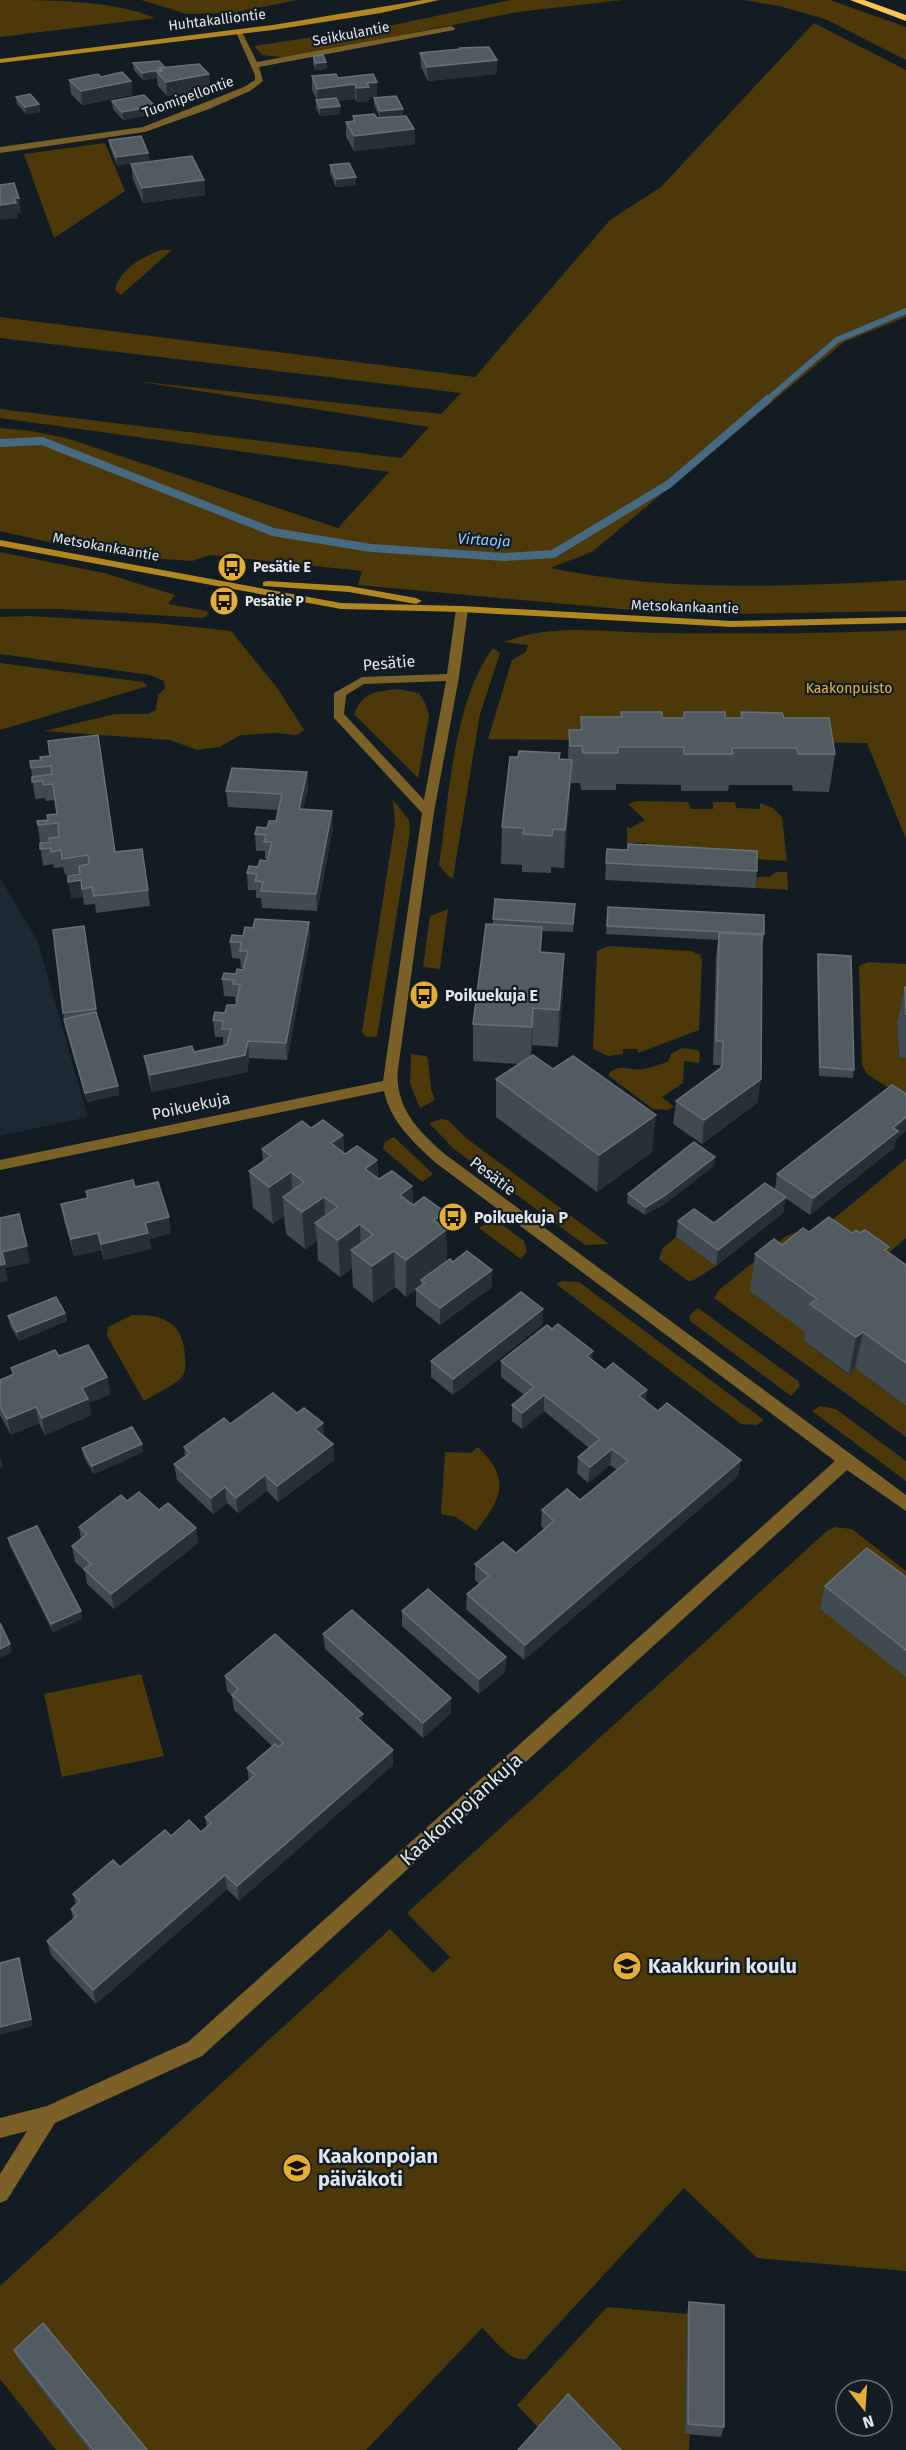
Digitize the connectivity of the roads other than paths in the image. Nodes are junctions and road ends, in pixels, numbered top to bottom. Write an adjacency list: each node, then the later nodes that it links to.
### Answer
1 (435, 0): 5 (street, Huhtakalliontie)
2 (855, 0): 3 (highway)
3 (906, 18)
4 (451, 28): 7 (street, Seikkulantie)
5 (238, 32): 6 (street, Huhtakalliontie); 7 (street)
6 (0, 61)
7 (256, 65): 8 (street, Tuomipellontie)
8 (0, 150)
9 (0, 543): 10 (street, Metsokankaantie)
10 (207, 581): 11 (street, Metsokankaantie); 11 (street, Metsokankaantie)
11 (462, 609): 12 (street, Metsokankaantie); 13 (street, Pesätie)
12 (906, 620)
13 (453, 677): 14 (street, Pesätie); 14 (street, Pesätie)
14 (428, 812): 15 (street, Pesätie)
15 (390, 1085): 16 (street, Poikuekuja); 17 (street, Pesätie)
16 (0, 1165)
17 (847, 1460): 18 (street, Pesätie); 19 (street, Kaakonpojankuja)
18 (906, 1504)
19 (48, 2116): 20 (street, Kaakonpojankuja); 21 (street)
20 (0, 2128)
21 (0, 2193)

